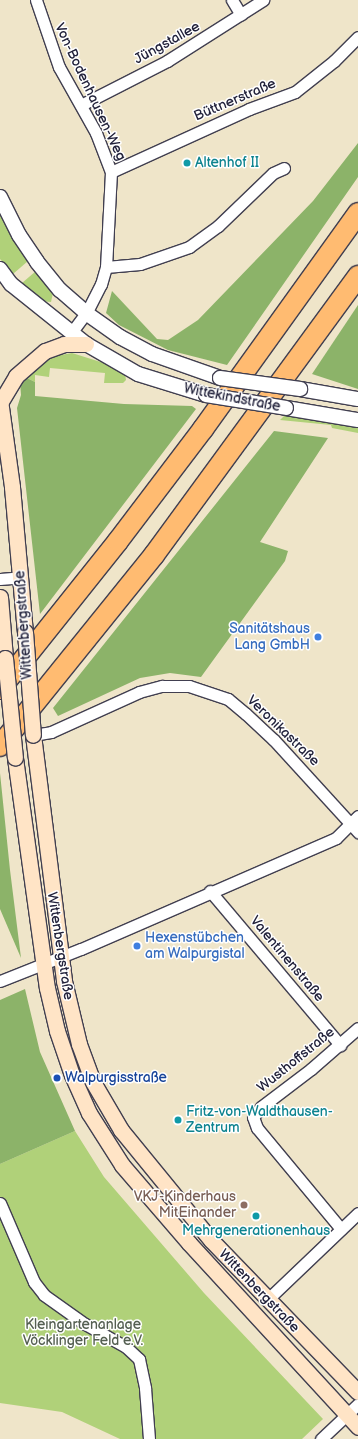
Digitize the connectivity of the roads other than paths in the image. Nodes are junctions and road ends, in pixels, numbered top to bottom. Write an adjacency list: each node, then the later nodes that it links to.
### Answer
1 (36, 0): 6 (street, Von-Bodenhausen-Weg)
2 (232, 0): 4 (street)
3 (263, 0): 4 (street, Jüngstallee)
4 (241, 15): 6 (street, Jüngstallee)
5 (358, 37): 8 (street, Büttnerstraße)
6 (81, 105): 8 (street, Von-Bodenhausen-Weg)
7 (284, 168): 11 (street)
8 (111, 172): 11 (street, Von-Bodenhausen-Weg)
9 (0, 197): 14 (street, Wittekindstraße)
10 (358, 213): 23 (highway)
11 (106, 267): 14 (street, Von-Bodenhausen-Weg)
12 (0, 268): 15 (street, Wittekindstraße)
13 (358, 276): 25 (highway)
14 (86, 313): 15 (street); 17 (street, Wittekindstraße, bridge)
15 (71, 333): 16 (street, Wittekindstraße)
16 (86, 344): 18 (main road); 19 (street, Wittekindstraße, bridge)
17 (358, 399)
18 (0, 402): 20 (main road, Wittenbergstraße)
19 (358, 420)
20 (21, 577): 21 (street); 24 (main road, Wittenbergstraße, bridge)
21 (0, 579)
22 (0, 597): 25 (main road, Wittenbergstraße, bridge)
23 (0, 689)
24 (33, 735): 26 (street, Veronikastraße); 28 (main road, Wittenbergstraße)
25 (7, 752): 29 (main road, Wittenbergstraße)
26 (356, 824): 27 (street)
27 (210, 891): 28 (street); 32 (street, Valentinenstraße)
28 (61, 957): 29 (street); 36 (main road, Wittenbergstraße)
29 (42, 963): 30 (street); 39 (main road, Wittenbergstraße)
30 (0, 981)
31 (358, 1028): 32 (street, Wusthoffstraße)
32 (340, 1045): 35 (street, Wusthoffstraße)
33 (0, 1203): 41 (street)
34 (358, 1213): 35 (street)
35 (341, 1229): 36 (street)
36 (267, 1300): 37 (main road, Wittenbergstraße)
37 (358, 1392)
38 (358, 1404): 39 (street)
39 (347, 1414): 40 (main road, Wittenbergstraße); 42 (street)
40 (358, 1427)
41 (149, 1439)
42 (321, 1439)

